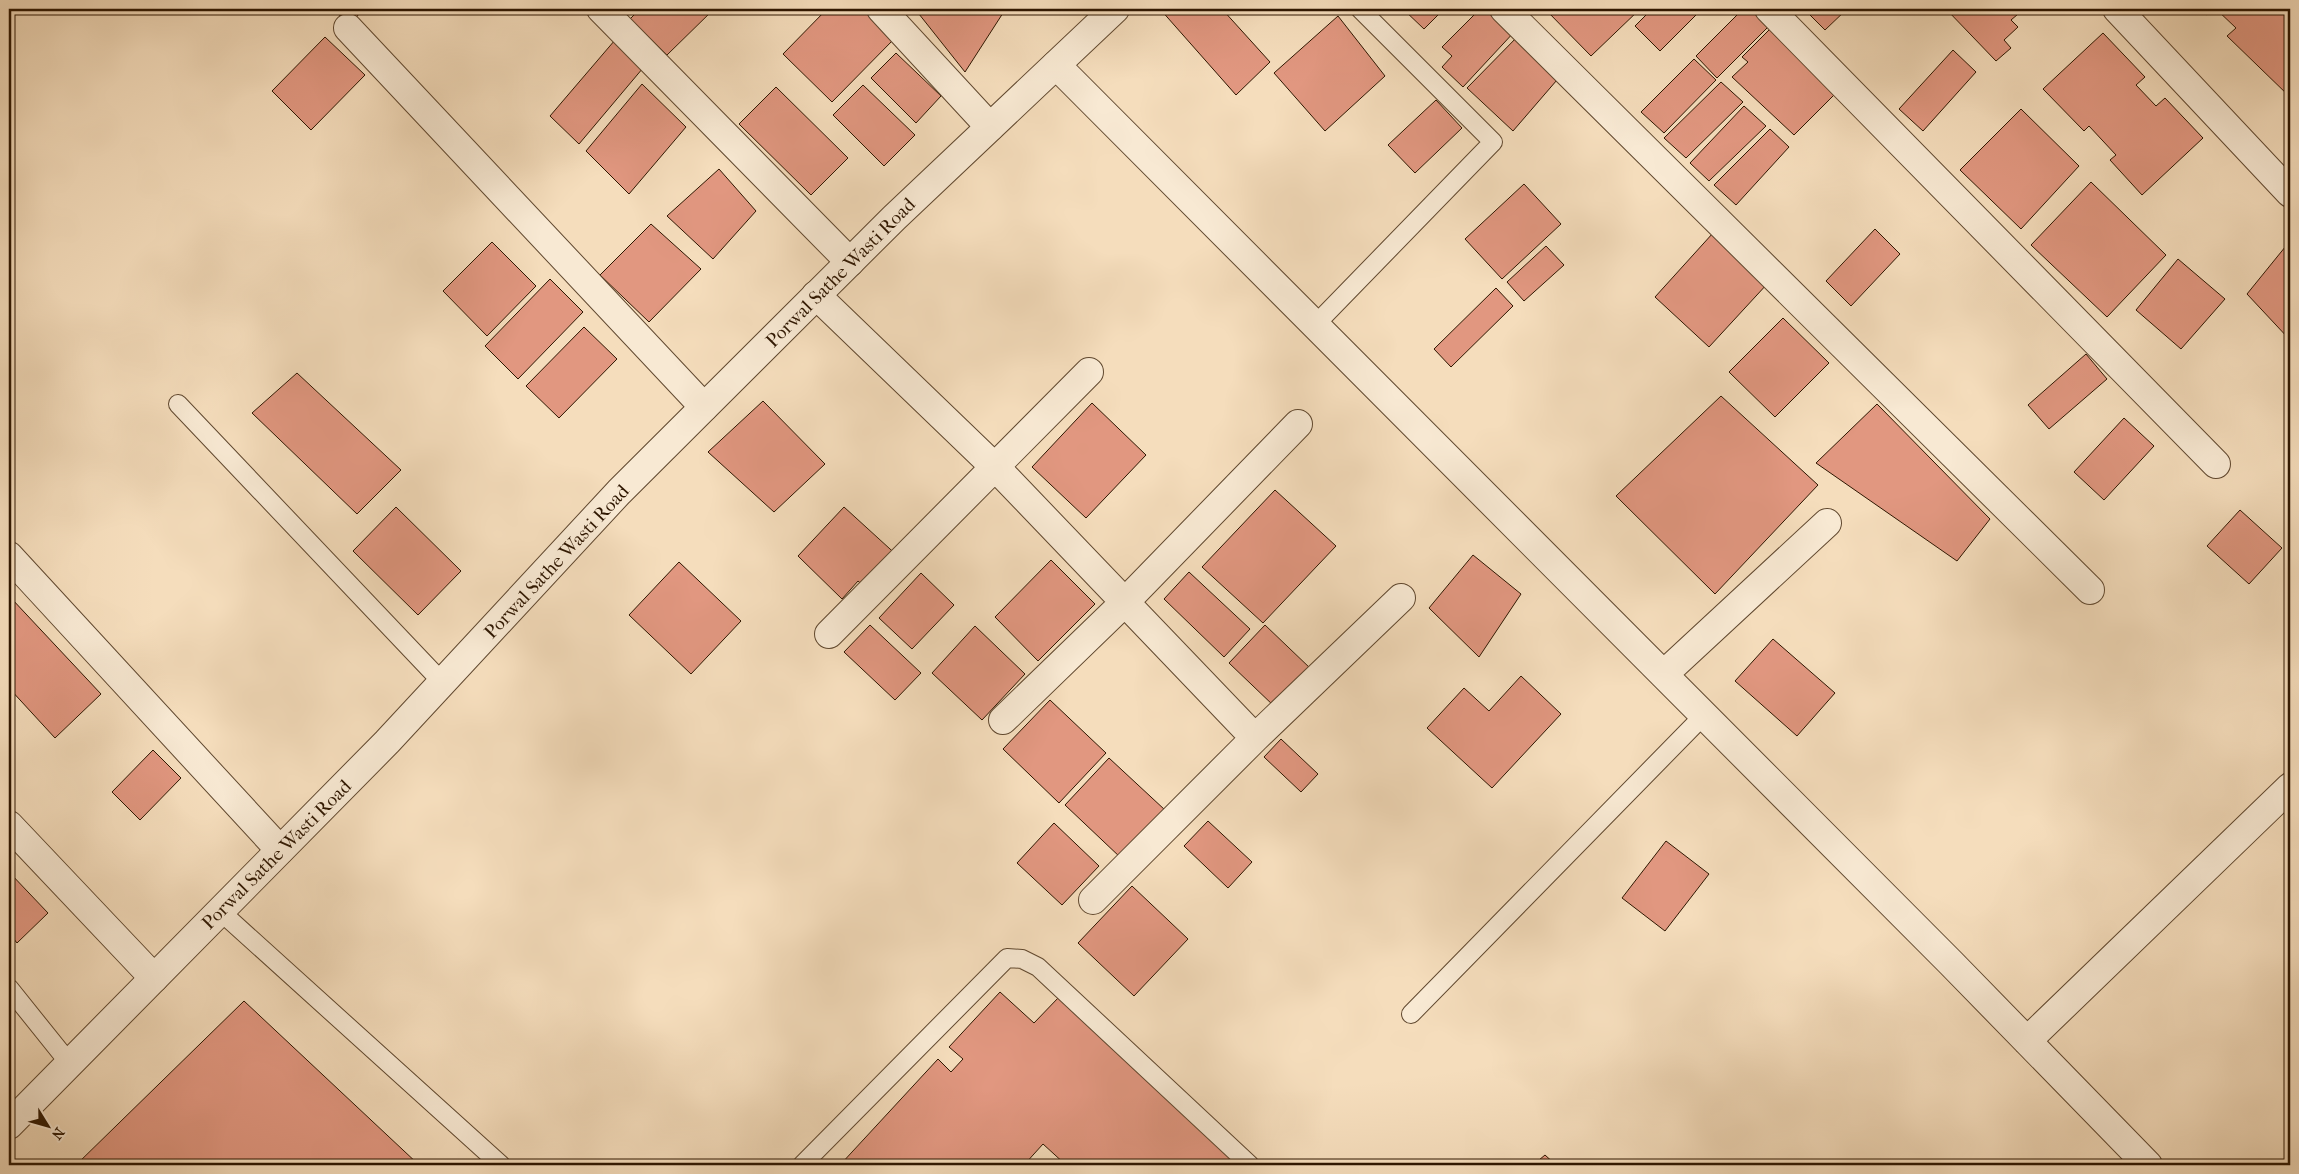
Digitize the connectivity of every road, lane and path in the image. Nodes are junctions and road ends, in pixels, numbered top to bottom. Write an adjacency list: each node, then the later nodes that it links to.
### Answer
1 (601, 9): 12 (street)
2 (881, 9): 10 (street)
3 (1115, 9): 9 (street, Porwal Sathe Wasti Road)
4 (1360, 9): 14 (lane)
5 (1504, 9): 23 (street)
6 (1769, 9): 19 (street)
7 (2116, 9): 11 (street)
8 (348, 28): 17 (street)
9 (1056, 65): 10 (street, Porwal Sathe Wasti Road); 14 (street)
10 (990, 127): 12 (street, Porwal Sathe Wasti Road)
11 (2290, 193)
12 (850, 262): 13 (street, Porwal Sathe Wasti Road)
13 (816, 295): 17 (street, Porwal Sathe Wasti Road); 20 (street)
14 (1315, 325): 27 (street)
15 (1090, 372): 20 (street)
16 (178, 404): 28 (lane)
17 (704, 407): 28 (street, Porwal Sathe Wasti Road)
18 (1298, 424): 25 (street)
19 (2216, 464)
20 (995, 468): 25 (street); 26 (street)
21 (1828, 523): 27 (street)
22 (9, 556): 34 (street)
23 (2090, 590)
24 (1401, 598): 31 (street)
25 (1124, 603): 30 (street); 31 (street)
26 (829, 634)
27 (1664, 674): 29 (street)
28 (442, 682): 34 (street, Porwal Sathe Wasti Road)
29 (1704, 715): 39 (lane); 40 (street)
30 (1003, 720)
31 (1255, 738): 35 (street)
32 (2290, 787): 40 (street)
33 (9, 825): 37 (street)
34 (280, 850): 36 (street, Porwal Sathe Wasti Road)
35 (1093, 900)
36 (220, 911): 37 (street, Porwal Sathe Wasti Road); 43 (lane)
37 (154, 978): 41 (street, Porwal Sathe Wasti Road)
38 (9, 988): 41 (lane)
39 (1411, 1014)
40 (2027, 1041): 46 (street)
41 (70, 1064): 42 (street, Porwal Sathe Wasti Road)
42 (12, 1116)
43 (501, 1165)
44 (802, 1165): 45 (lane)
45 (1250, 1165)
46 (2148, 1165)

